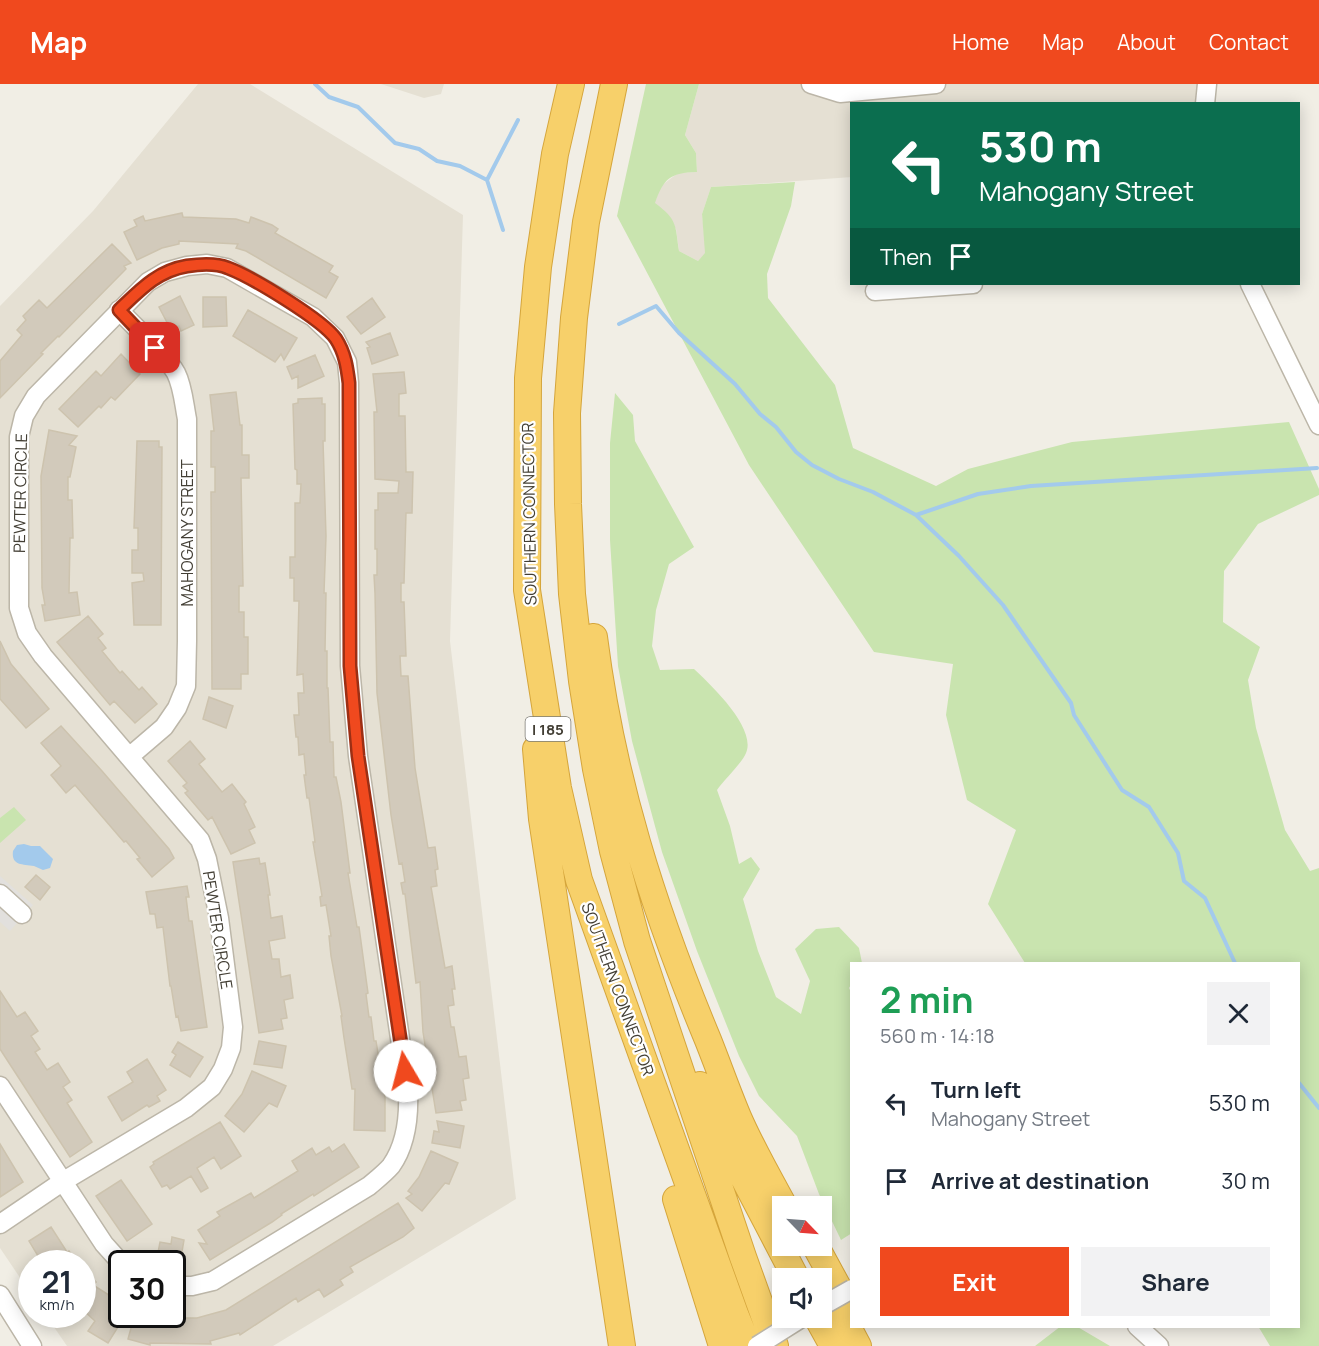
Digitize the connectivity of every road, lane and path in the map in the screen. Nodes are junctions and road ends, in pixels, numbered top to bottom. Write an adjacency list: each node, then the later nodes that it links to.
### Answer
1 (571, 84): 13 (highway, SOUTHERN CONNECTOR / I 185)
2 (614, 84): 7 (highway, SOUTHERN CONNECTOR / I 185)
3 (811, 84): 4 (street)
4 (936, 84)
5 (1207, 84): 6 (street)
6 (1206, 102)
7 (602, 135): 15 (highway, SOUTHERN CONNECTOR / I 185); 19 (highway)
8 (959, 285): 10 (street)
9 (1250, 285): 12 (street)
10 (875, 291)
11 (119, 310): 14 (street, MAHOGANY STREET); 14 (street, PEWTER CIRCLE); 28 (street, PEWTER CIRCLE)
12 (1319, 425)
13 (527, 590): 18 (highway, SOUTHERN CONNECTOR / I 185); 39 (highway)
14 (129, 757): 21 (street, PEWTER CIRCLE)
15 (619, 873): 27 (highway); 43 (highway, SOUTHERN CONNECTOR / I 185)
16 (0, 894): 17 (street)
17 (22, 914)
18 (647, 1070): 40 (highway); 41 (highway, SOUTHERN CONNECTOR / I 185)
19 (723, 1078): 22 (highway); 23 (highway)
20 (0, 1086): 21 (street)
21 (62, 1182): 24 (street, PEWTER CIRCLE); 25 (street)
22 (779, 1196)
23 (788, 1196)
24 (0, 1224)
25 (109, 1250)
26 (821, 1256): 33 (highway)
27 (791, 1268)
28 (186, 1286)
29 (850, 1290): 32 (street, bridge)
30 (0, 1295): 38 (street)
31 (832, 1297): 45 (highway)
32 (832, 1300)
33 (850, 1309)
34 (786, 1328): 42 (street, bridge)
35 (823, 1328): 44 (highway)
36 (860, 1328): 46 (highway)
37 (1139, 1328): 47 (street)
38 (32, 1346)
39 (622, 1346)
40 (722, 1346)
41 (748, 1346)
42 (757, 1346)
43 (776, 1346)
44 (833, 1346)
45 (858, 1346)
46 (870, 1346)
47 (1159, 1346)

